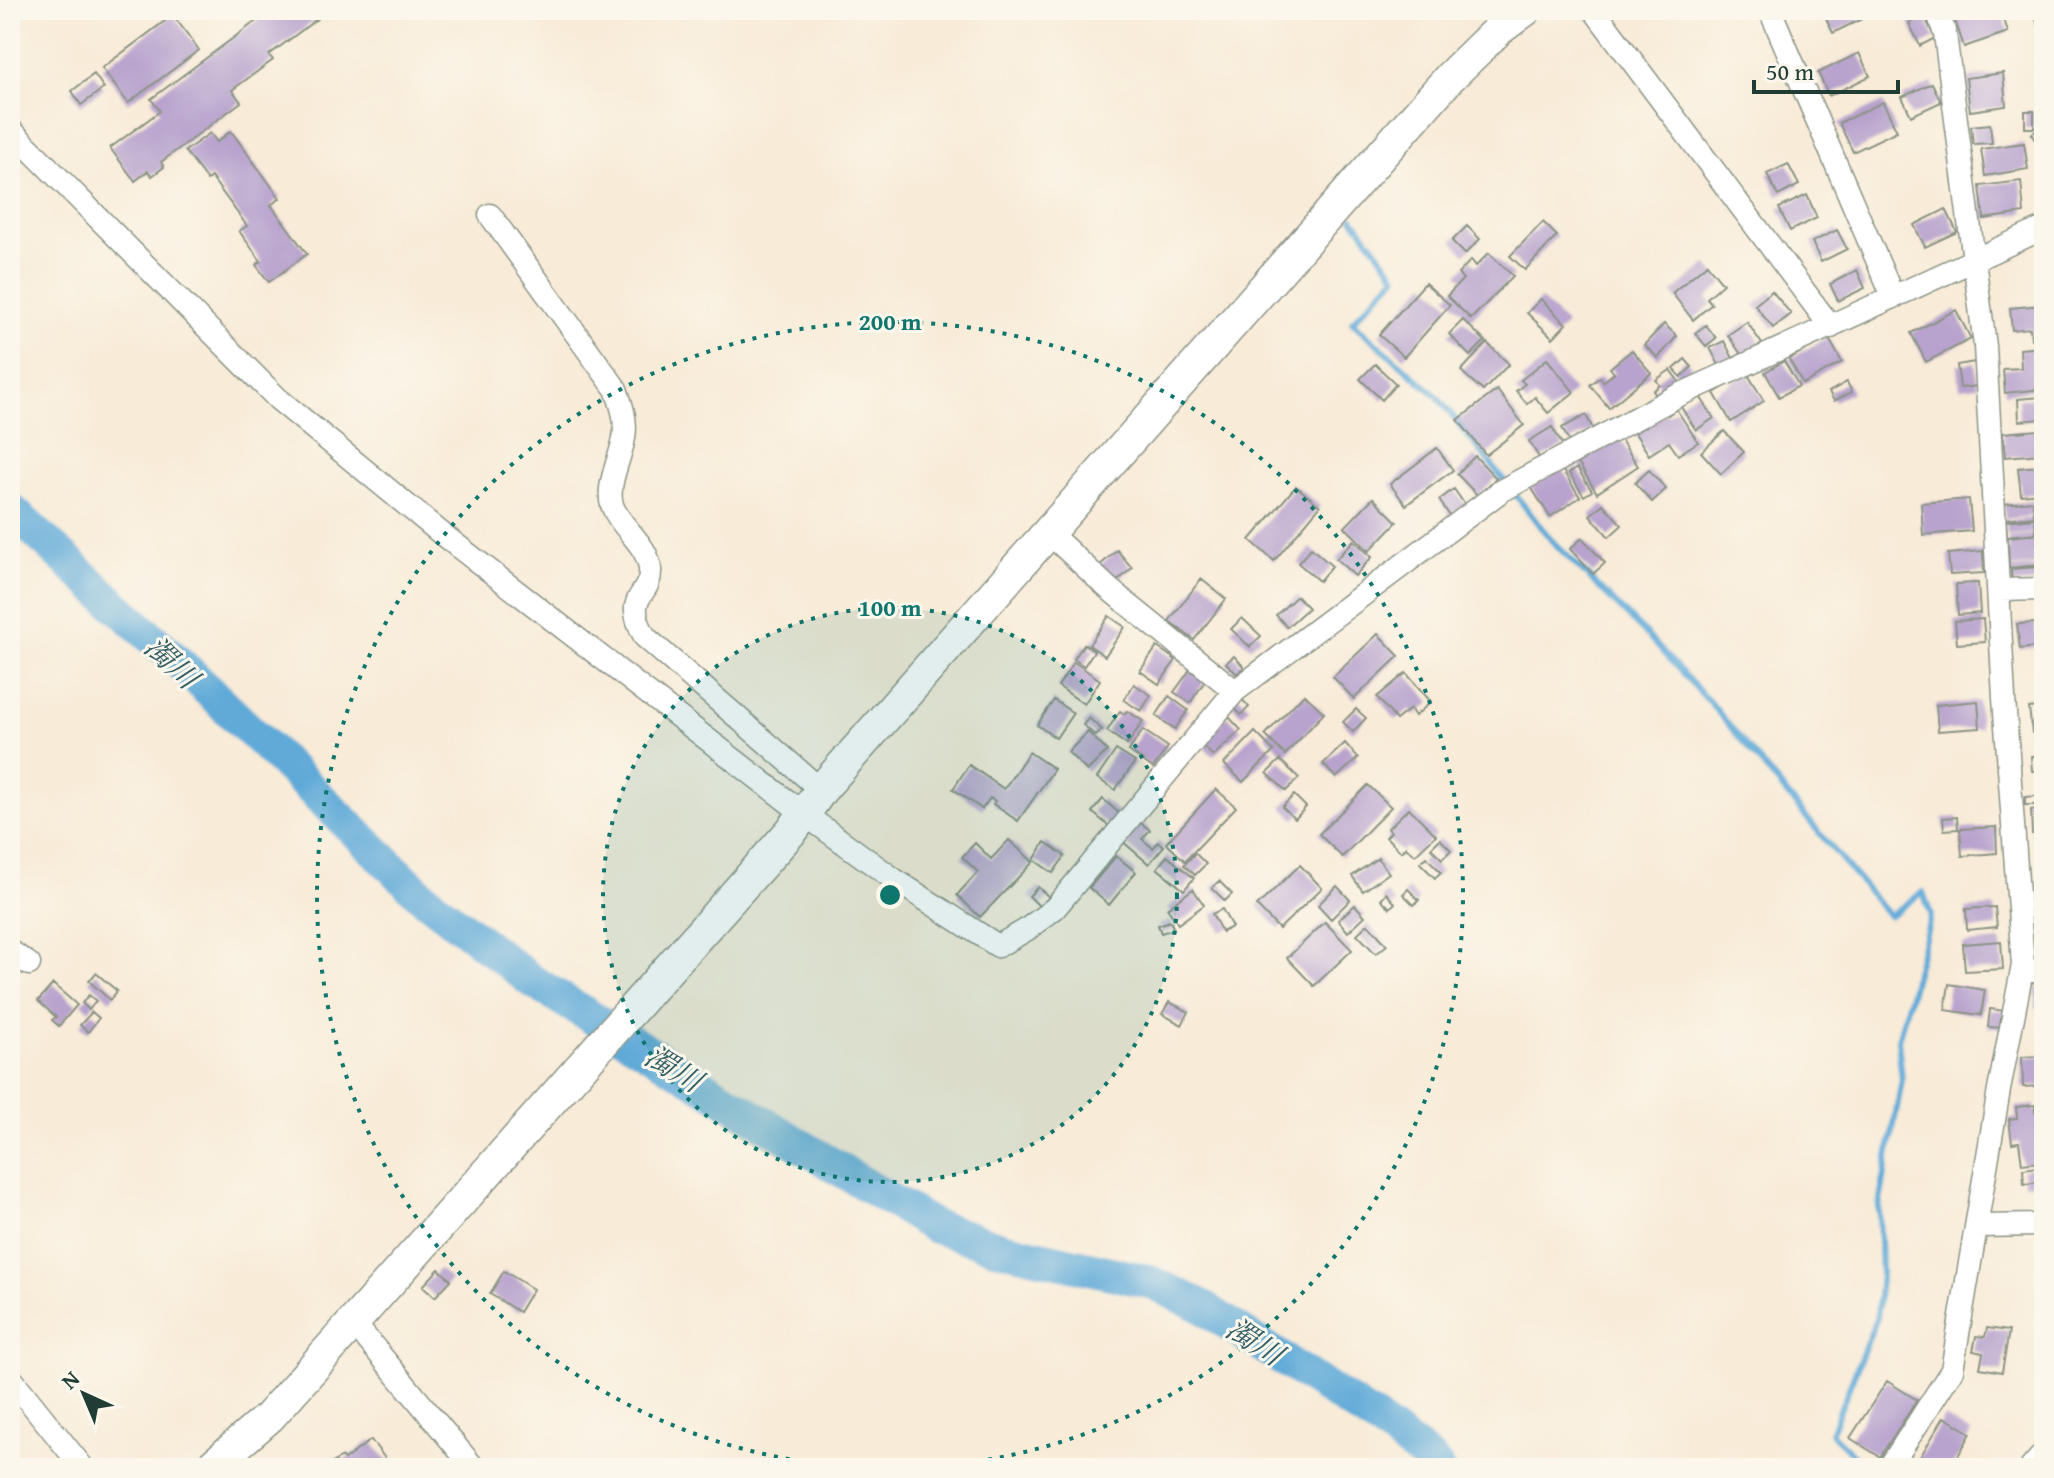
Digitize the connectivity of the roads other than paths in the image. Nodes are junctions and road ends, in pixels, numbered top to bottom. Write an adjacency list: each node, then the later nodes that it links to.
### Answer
1 (1525, 10): 11 (street)
2 (1594, 10): 10 (street)
3 (1937, 10): 8 (street)
4 (1777, 12): 9 (street)
5 (10, 129): 15 (street)
6 (490, 215): 15 (street)
7 (2044, 228): 8 (street)
8 (1976, 259): 9 (street); 13 (street)
9 (1893, 297): 10 (street)
10 (1831, 327): 14 (street)
11 (1048, 532): 14 (street); 15 (street)
12 (2044, 589): 13 (street)
13 (1999, 590): 18 (street)
14 (1235, 691): 15 (street)
15 (806, 811): 21 (street)
16 (10, 951): 17 (street)
17 (29, 964)
18 (2033, 971): 20 (street)
19 (2044, 1225): 20 (street)
20 (1977, 1226): 27 (street)
21 (353, 1322): 25 (street); 26 (street)
22 (10, 1377): 24 (street)
23 (2044, 1453): 28 (street)
24 (83, 1468)
25 (210, 1468)
26 (474, 1468)
27 (1889, 1468)
28 (2031, 1468)

